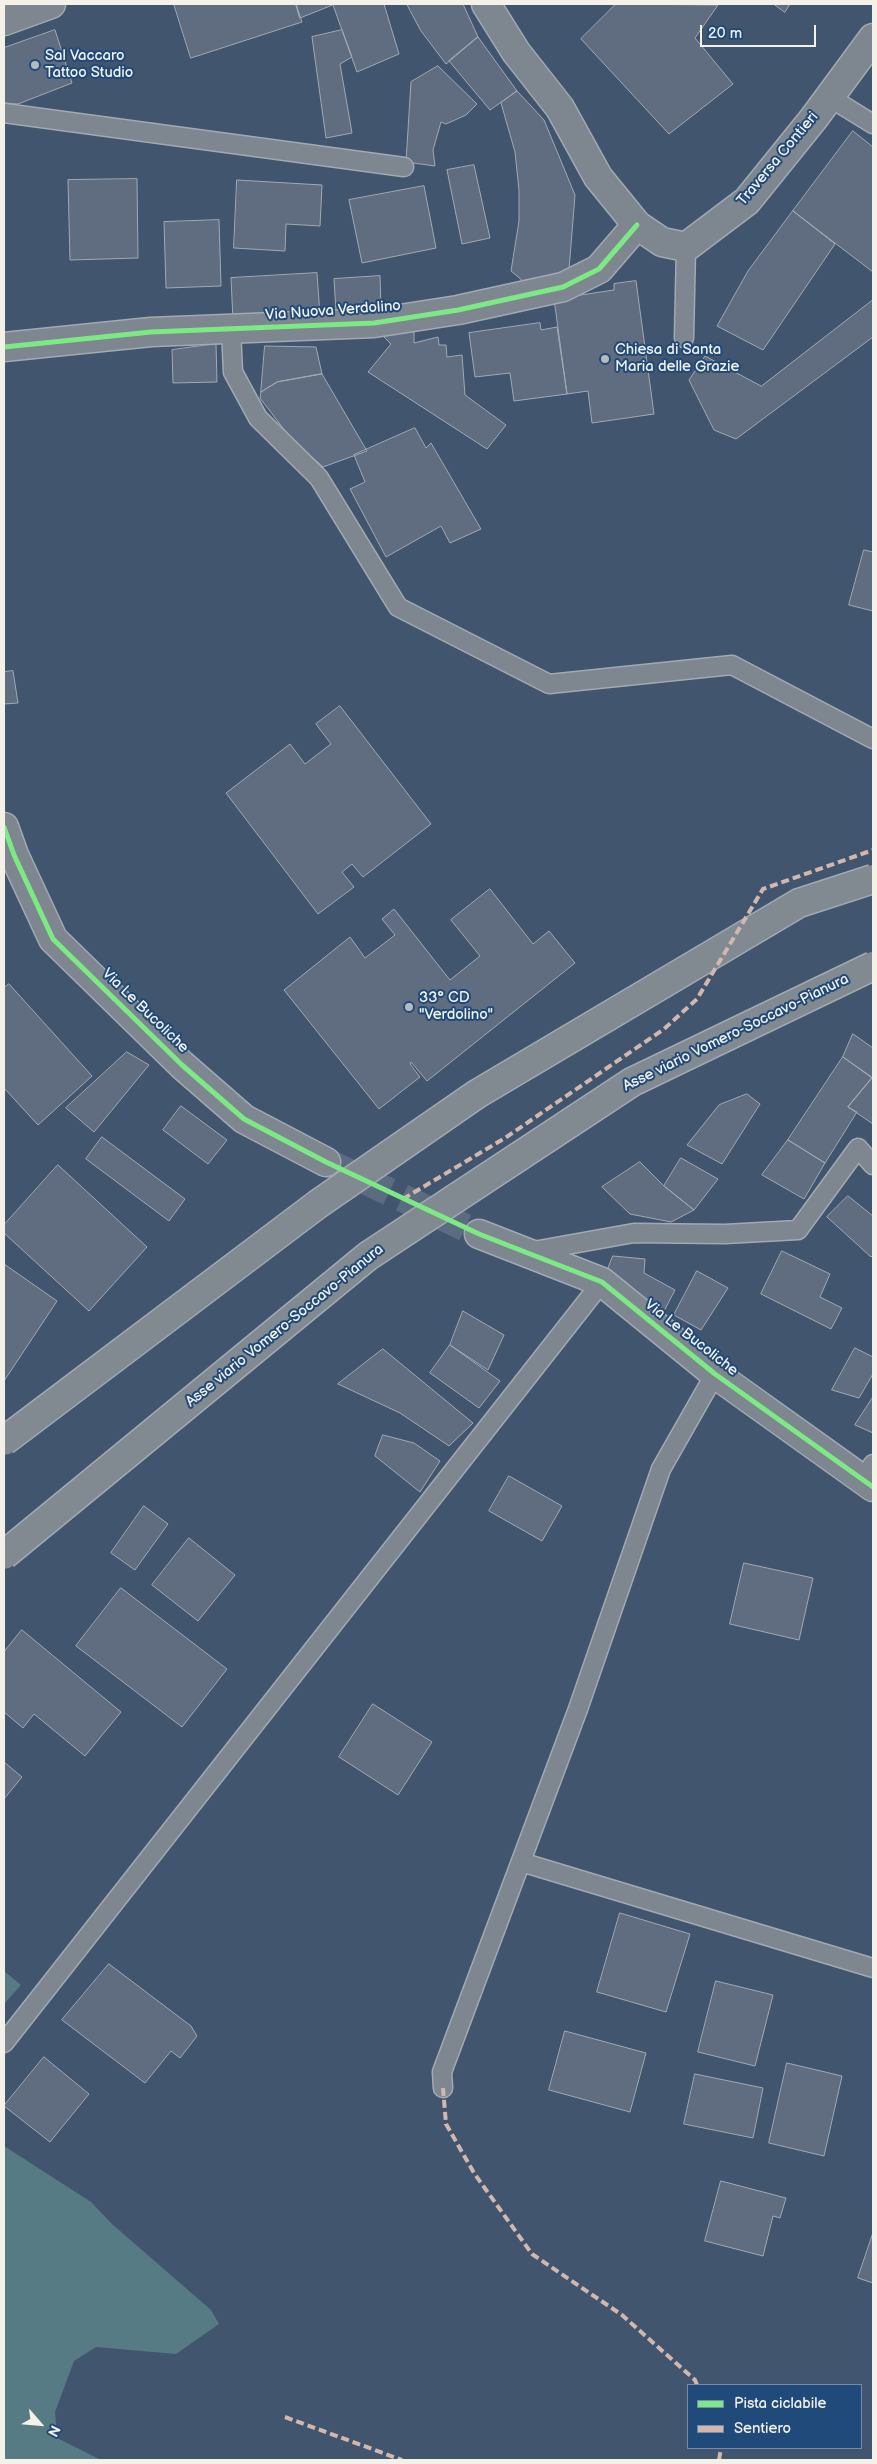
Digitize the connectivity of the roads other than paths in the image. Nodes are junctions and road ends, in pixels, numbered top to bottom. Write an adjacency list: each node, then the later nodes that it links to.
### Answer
1 (51, 4): 3 (street)
2 (486, 4): 9 (street)
3 (4, 21)
4 (873, 38): 5 (street, Traversa Contieri)
5 (829, 97): 7 (lane); 10 (street, Traversa Contieri)
6 (4, 113): 8 (lane)
7 (873, 124)
8 (404, 167)
9 (637, 225): 10 (street); 11 (street, Via Nuova Verdolino)
10 (686, 247): 12 (lane)
11 (231, 330): 13 (street, Via Nuova Verdolino); 14 (lane)
12 (684, 338)
13 (4, 347)
14 (873, 739)
15 (4, 827): 18 (street, Via Le Bucoliche)
16 (873, 879): 24 (highway, bridge)
17 (873, 966): 26 (highway, Asse viario Vomero-Soccavo-Pianura, bridge)
18 (326, 1162)
19 (873, 1165): 21 (lane)
20 (480, 1234): 21 (street, Via Le Bucoliche)
21 (525, 1252): 22 (street, Via Le Bucoliche)
22 (602, 1282): 23 (street, Via Le Bucoliche); 29 (lane)
23 (715, 1374): 25 (street, Via Le Bucoliche); 27 (lane)
24 (4, 1441)
25 (870, 1477)
26 (4, 1555)
27 (521, 1862): 28 (lane); 30 (lane)
28 (873, 1968)
29 (4, 2043)
30 (444, 2088)

